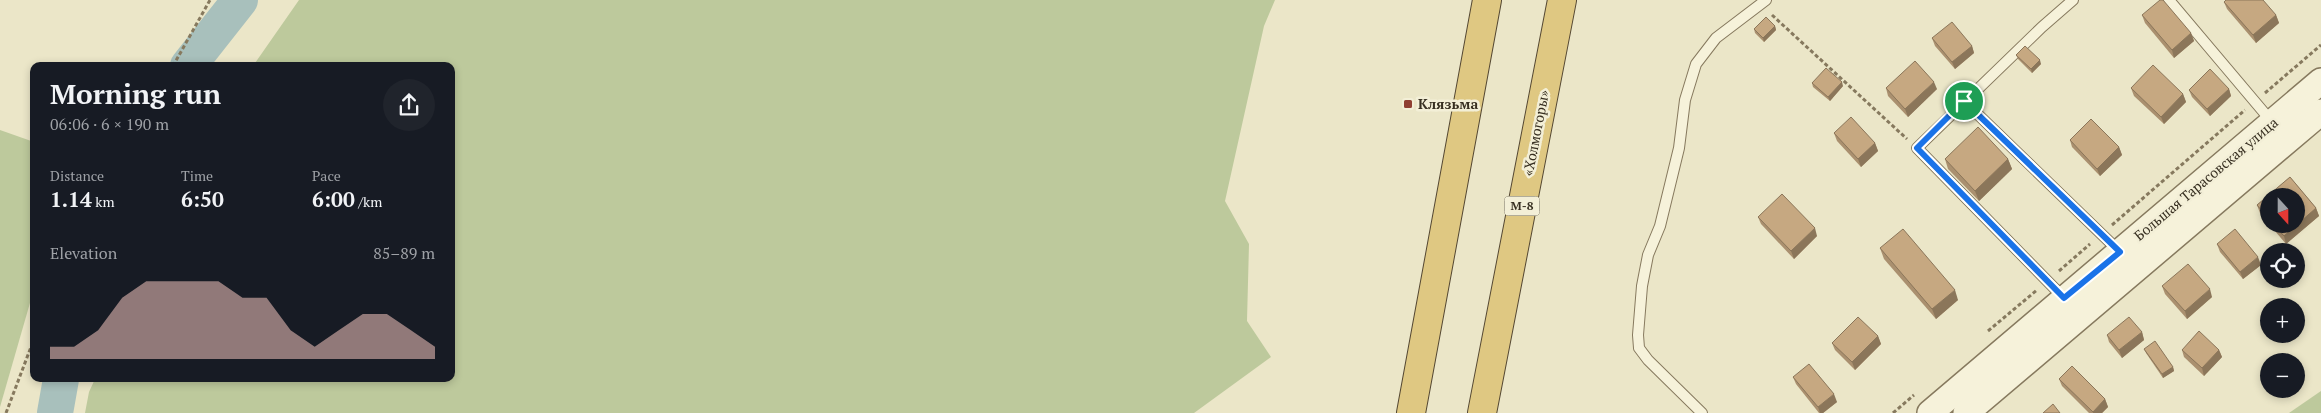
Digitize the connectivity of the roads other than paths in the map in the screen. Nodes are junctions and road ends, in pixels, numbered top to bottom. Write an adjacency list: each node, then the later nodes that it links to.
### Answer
1 (1487, 0): 12 (highway)
2 (1562, 0): 13 (highway, «Холмогоры» / М-8)
3 (2072, 0): 7 (lane)
4 (2169, 0): 9 (lane)
5 (1763, 2): 14 (lane)
6 (2321, 81): 9 (street, Большая Тарасовская улица)
7 (1964, 101): 10 (lane); 11 (lane)
8 (2321, 112): 16 (street, Большая Тарасовская улица)
9 (2272, 123): 10 (street, Большая Тарасовская улица)
10 (2120, 252): 11 (street, Большая Тарасовская улица)
11 (2064, 298): 15 (street, Большая Тарасовская улица)
12 (1411, 413)
13 (1482, 413)
14 (1702, 413)
15 (1930, 413)
16 (1966, 413)

